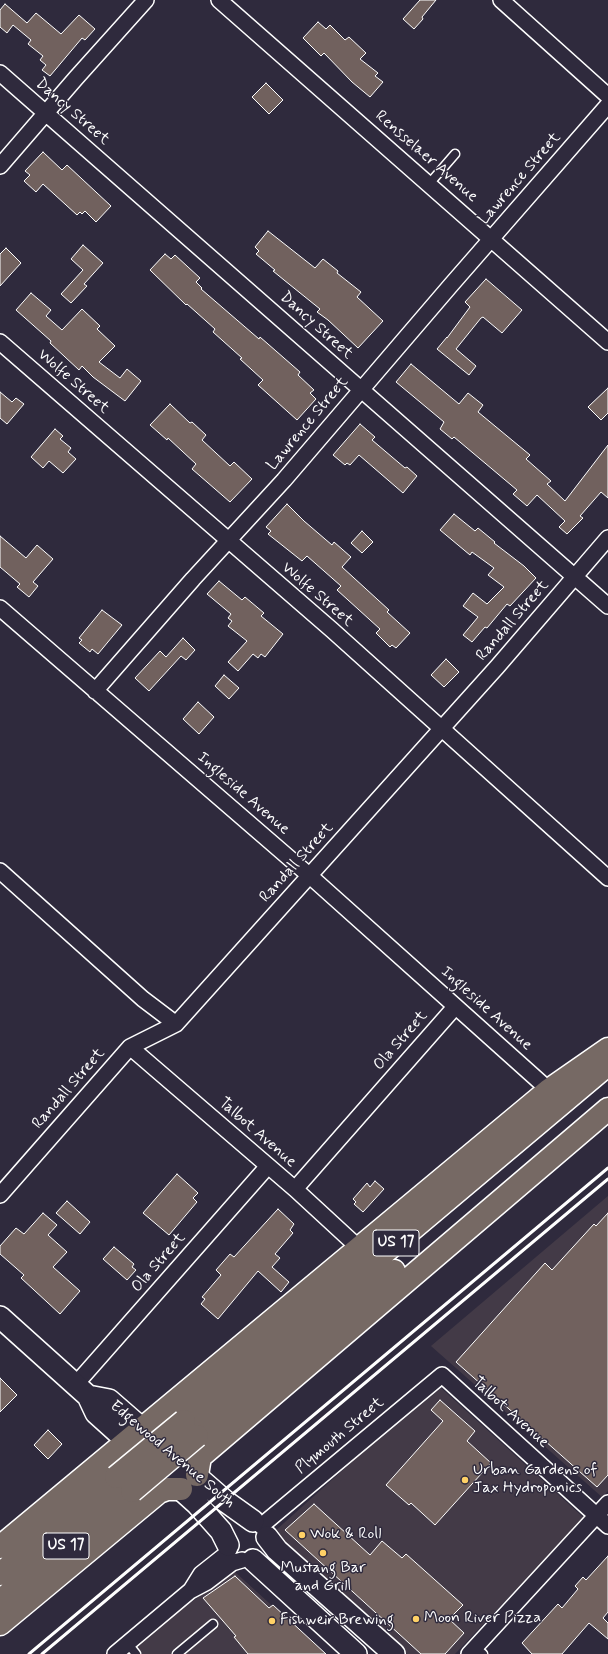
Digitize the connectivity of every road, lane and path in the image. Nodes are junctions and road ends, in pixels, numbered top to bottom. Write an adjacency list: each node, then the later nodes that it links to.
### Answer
1 (146, 0): 7 (street)
2 (219, 0): 10 (street, Rensselaer Avenue)
3 (502, 0): 5 (street)
4 (0, 73): 7 (street, Dancy Street)
5 (608, 96)
6 (608, 105): 11 (street, Lawrence Street)
7 (46, 113): 9 (street); 14 (street, Dancy Street)
8 (455, 154): 10 (lane)
9 (0, 166)
10 (429, 184): 11 (street, Rensselaer Avenue)
11 (492, 239): 13 (street, Rensselaer Avenue); 14 (street, Lawrence Street)
12 (0, 342): 16 (street, Wolfe Street)
13 (608, 342)
14 (360, 390): 16 (street, Lawrence Street); 17 (street, Dancy Street)
15 (608, 538): 17 (street, Randall Street)
16 (228, 541): 20 (street, Lawrence Street); 21 (street, Wolfe Street)
17 (575, 577): 18 (street, Dancy Street); 21 (street, Randall Street)
18 (608, 606)
19 (0, 608): 20 (street, Ingleside Avenue)
20 (95, 691): 23 (street, Ingleside Avenue)
21 (442, 729): 23 (street, Randall Street); 24 (street, Wolfe Street)
22 (0, 871): 26 (street)
23 (310, 876): 25 (street, Ingleside Avenue); 26 (street, Randall Street)
24 (608, 878)
25 (455, 1007): 30 (street, Ingleside Avenue); 34 (street, Ola Street)
26 (176, 1024): 27 (street, Randall Street)
27 (130, 1048): 33 (street, Talbot Avenue); 35 (street, Randall Street)
28 (608, 1049): 30 (highway)
29 (608, 1064): 40 (highway, US 17)
30 (549, 1090): 36 (highway)
31 (608, 1098): 40 (highway, US 17)
32 (608, 1108): 42 (highway)
33 (268, 1166): 34 (street, Talbot Avenue); 39 (street, Ola Street)
34 (295, 1190): 36 (street, Talbot Avenue)
35 (0, 1195)
36 (359, 1248): 41 (highway)
37 (0, 1317): 39 (main road)
38 (442, 1375): 45 (street, Talbot Avenue); 47 (street, Plymouth Street)
39 (82, 1390): 41 (main road, Edgewood Avenue South)
40 (190, 1428): 43 (highway, US 17, bridge)
41 (135, 1435): 42 (main road, Edgewood Avenue South); 48 (highway)
42 (189, 1482): 47 (main road, Edgewood Avenue South); 49 (main road, Edgewood Avenue South); 52 (highway)
43 (124, 1484): 50 (highway, US 17); 51 (highway, US 17)
44 (608, 1503): 45 (street)
45 (596, 1516): 46 (street, Talbot Avenue); 55 (street)
46 (608, 1526)
47 (260, 1528): 49 (main road); 49 (main road); 59 (main road, Edgewood Avenue South)
48 (0, 1548)
49 (238, 1553): 54 (street); 58 (main road, Edgewood Avenue South)
50 (0, 1574)
51 (0, 1601)
52 (0, 1624)
53 (213, 1624): 57 (lane)
54 (132, 1649): 56 (street)
55 (476, 1652)
56 (115, 1654)
57 (177, 1654)
58 (356, 1654)
59 (394, 1654)

